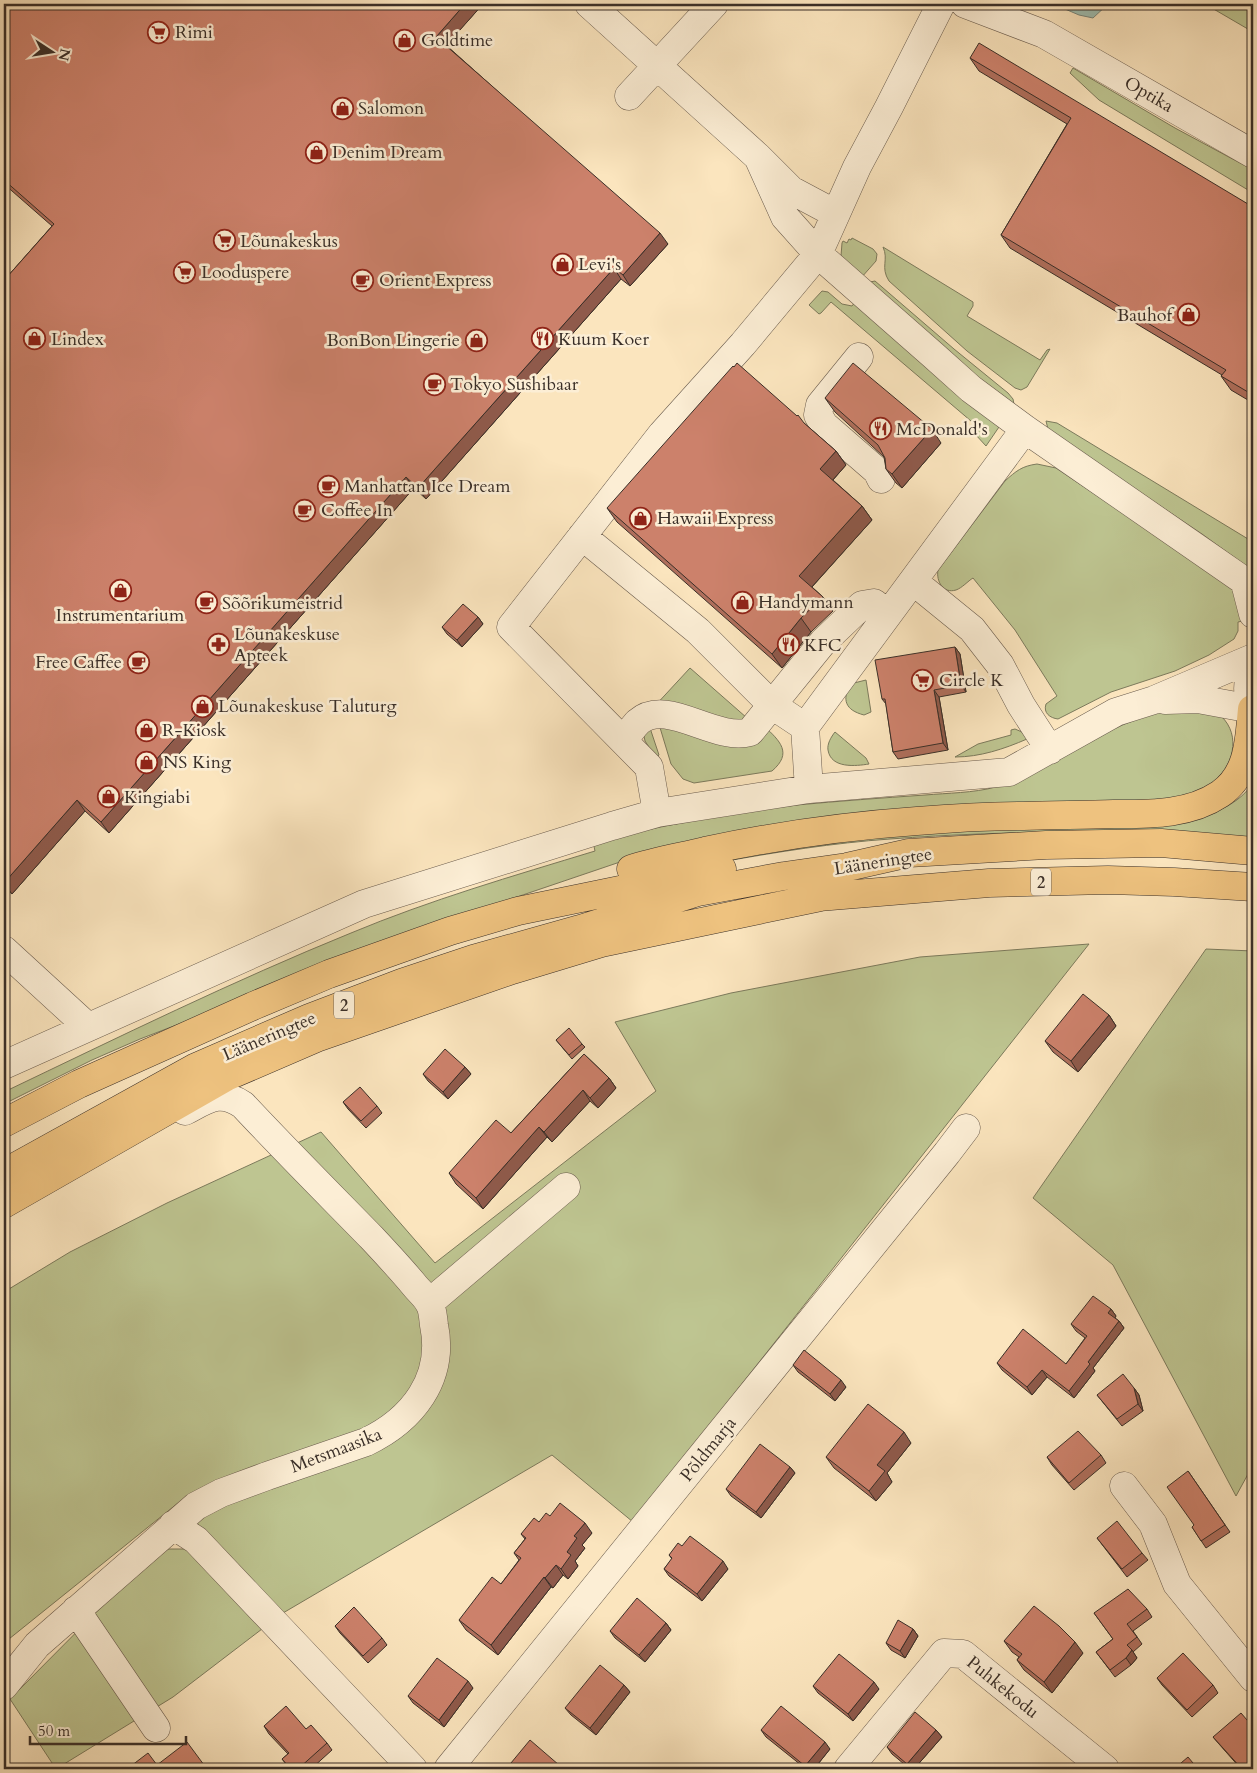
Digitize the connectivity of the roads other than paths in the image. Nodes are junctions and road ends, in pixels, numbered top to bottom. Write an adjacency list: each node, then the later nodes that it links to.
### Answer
1 (590, 4): 7 (street)
2 (714, 4): 7 (street)
3 (941, 4): 11 (street)
4 (965, 4): 6 (street)
5 (1016, 4): 6 (street)
6 (1044, 34): 9 (street, Optika)
7 (656, 65): 8 (street); 10 (street)
8 (629, 96)
9 (1253, 154)
10 (758, 157): 11 (street); 12 (street)
11 (836, 214): 12 (street)
12 (818, 254): 14 (street); 16 (street)
13 (859, 357): 15 (street)
14 (1025, 429): 17 (street); 18 (street)
15 (881, 479)
16 (582, 536): 24 (street); 27 (street)
17 (913, 580): 19 (street); 28 (street)
18 (1249, 585): 20 (street)
19 (888, 614): 24 (street); 26 (street)
20 (1253, 614)
21 (1253, 658): 23 (street)
22 (1253, 664): 25 (street)
23 (1154, 700): 25 (street); 28 (street)
24 (772, 705): 26 (street); 27 (street)
25 (1252, 711): 35 (highway)
26 (805, 727): 29 (street)
27 (624, 740): 30 (street)
28 (1050, 750): 29 (street)
29 (809, 789): 30 (street)
30 (657, 814): 38 (street)
31 (1253, 851): 32 (highway, Lääneringtee / 2)
32 (909, 854): 35 (highway); 36 (highway, Lääneringtee / 2)
33 (1253, 887): 34 (highway, Lääneringtee / 2)
34 (835, 894): 36 (highway, Lääneringtee / 2); 42 (highway)
35 (518, 911): 40 (highway)
36 (580, 929): 43 (highway, Lääneringtee / 2)
37 (4, 950): 38 (street)
38 (88, 1026): 39 (street)
39 (4, 1065)
40 (4, 1123)
41 (966, 1128): 56 (street, Põldmarja)
42 (124, 1136): 45 (highway); 46 (street, Metsmaasika)
43 (4, 1173)
44 (566, 1187): 46 (street)
45 (4, 1204)
46 (429, 1303): 48 (street, Metsmaasika)
47 (1124, 1486): 52 (street)
48 (173, 1525): 49 (street, Metsmaasika); 55 (street)
49 (76, 1610): 50 (street, Metsmaasika); 54 (street)
50 (37, 1645): 51 (street, Metsmaasika); 53 (street, Metsmaasika)
51 (4, 1662)
52 (1253, 1678)
53 (4, 1686)
54 (156, 1728)
55 (413, 1769)
56 (448, 1769)
57 (848, 1769): 58 (street, Puhkekodu)
58 (1105, 1769)

